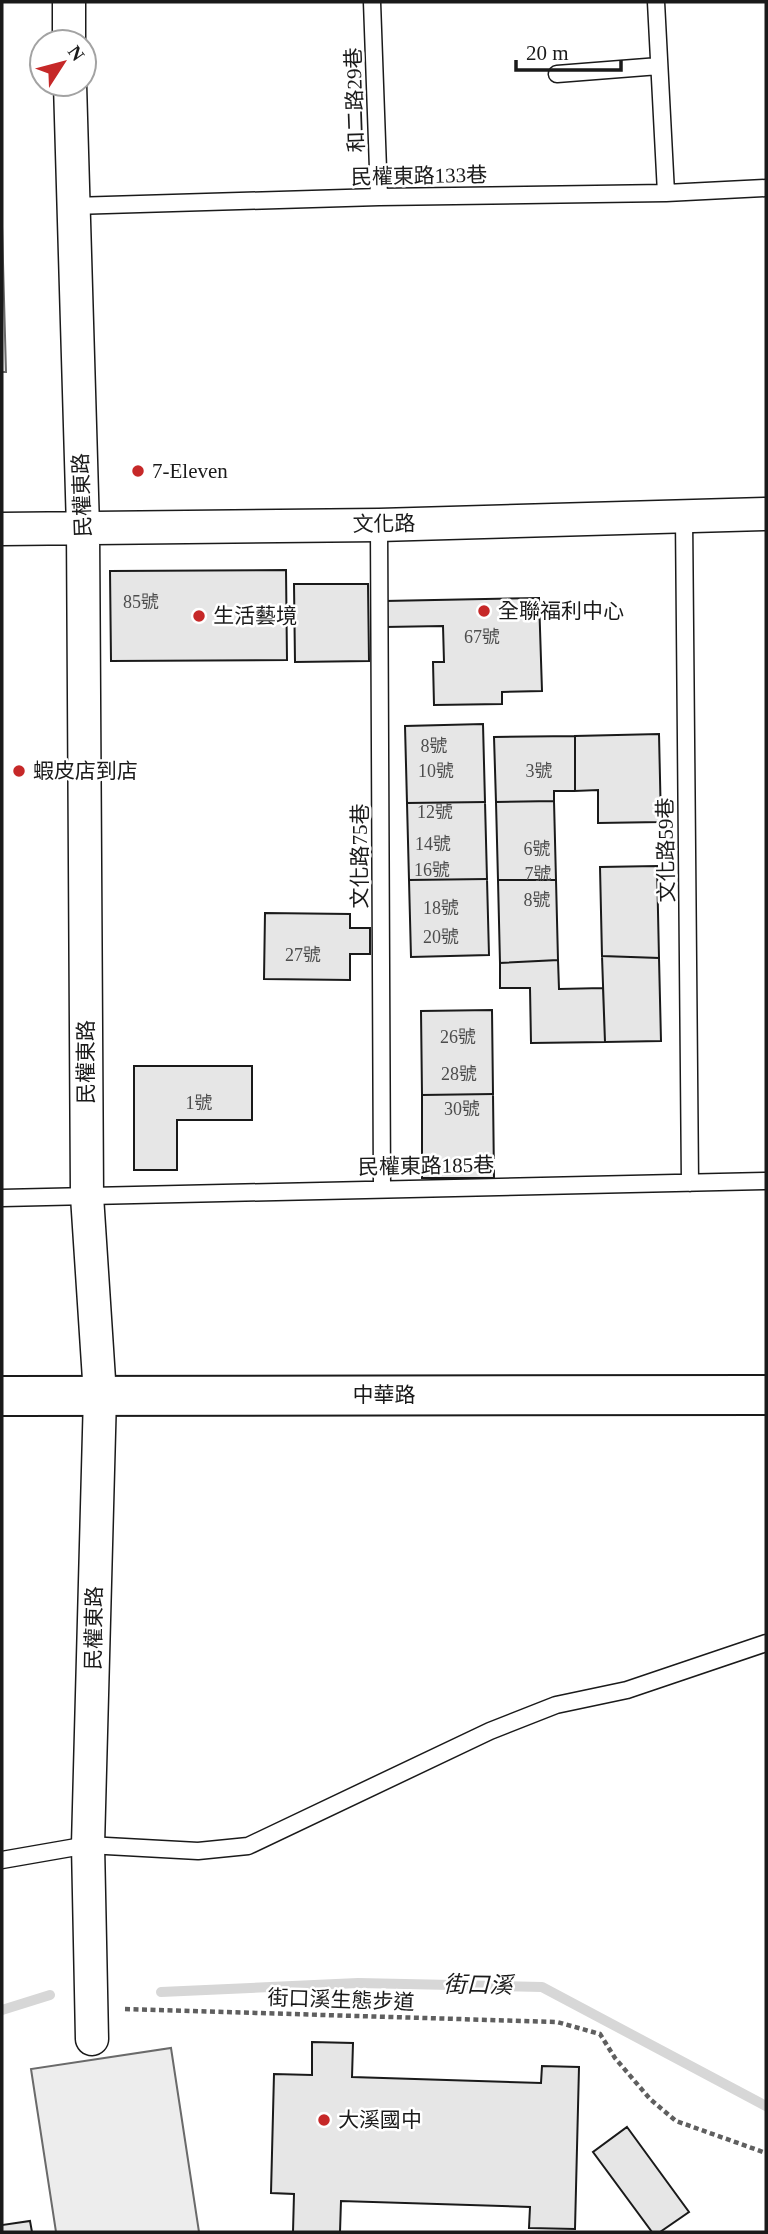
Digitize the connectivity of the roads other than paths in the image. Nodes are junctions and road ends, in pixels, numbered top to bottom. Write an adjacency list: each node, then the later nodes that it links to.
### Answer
1 (69, 2): 4 (street)
2 (372, 2): 10 (lane, 和二路29巷)
3 (656, 2): 5 (lane)
4 (69, 28)
5 (659, 66): 6 (lane); 9 (lane)
6 (557, 74)
7 (70, 98): 11 (street, 民權東路)
8 (766, 188): 9 (lane, 民權東路133巷)
9 (666, 193): 10 (lane, 民權東路133巷)
10 (379, 197): 11 (lane, 民權東路133巷)
11 (73, 206): 15 (street, 民權東路)
12 (766, 514): 13 (street, 文化路)
13 (684, 517): 14 (street, 文化路); 18 (lane, 文化路59巷)
14 (379, 524): 15 (street, 文化路); 19 (lane, 文化路75巷)
15 (83, 528): 16 (street, 文化路); 20 (street, 民權東路)
16 (2, 529)
17 (766, 1181): 18 (lane, 民權東路185巷)
18 (690, 1182): 19 (lane, 民權東路185巷)
19 (382, 1188): 20 (lane, 民權東路185巷)
20 (87, 1196): 21 (lane, 民權東路185巷); 22 (street, 民權東路)
21 (2, 1198)
22 (100, 1395): 23 (street, 中華路); 24 (street, 中華路); 26 (street, 民權東路)
23 (766, 1395)
24 (2, 1396)
25 (766, 1643): 26 (lane)
26 (88, 1845): 27 (lane); 28 (street, 民權東路)
27 (2, 1860)
28 (92, 2039)

